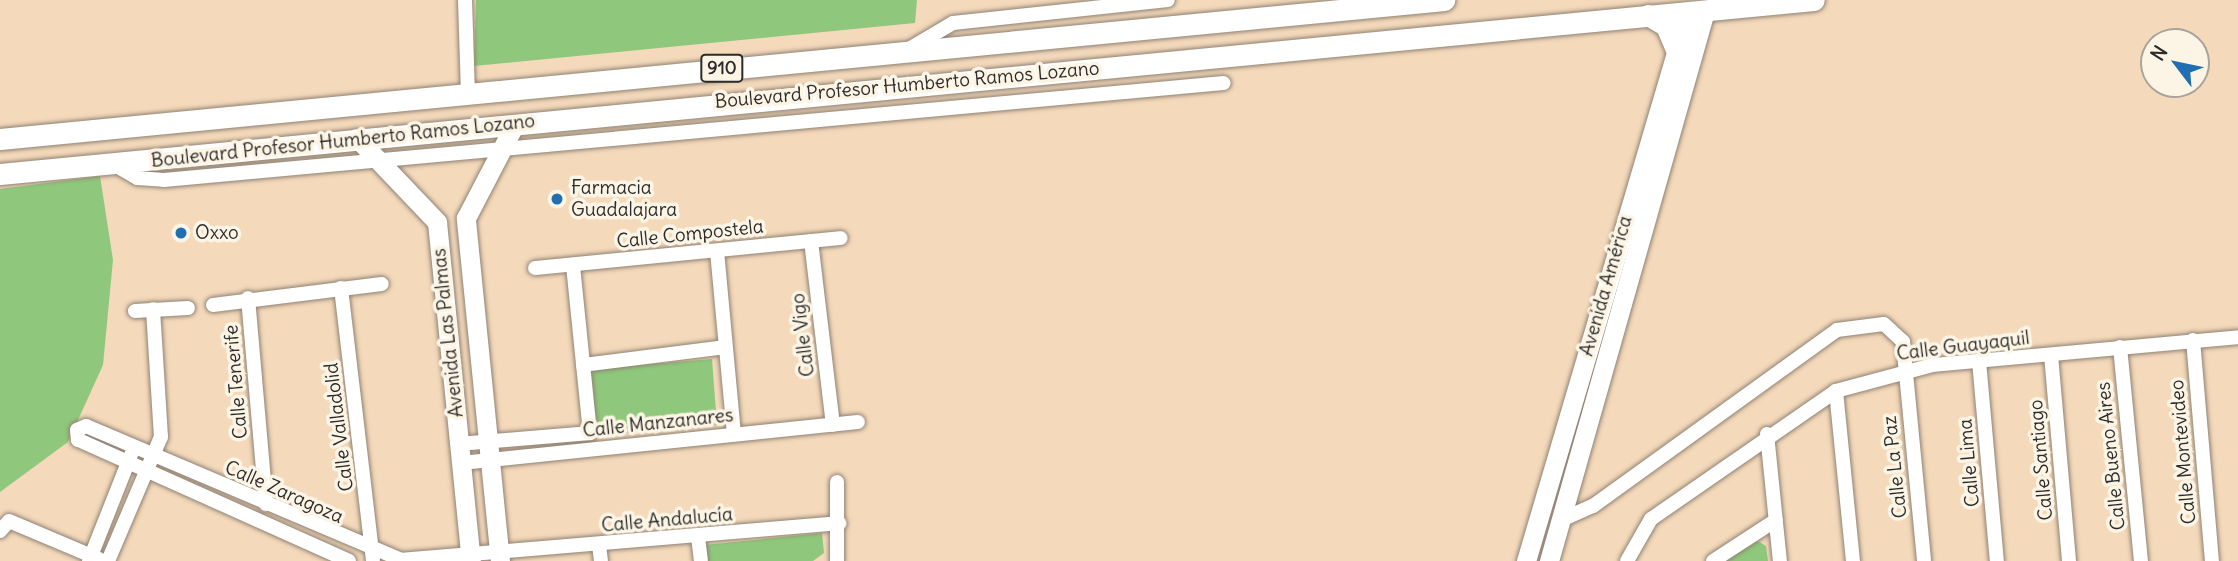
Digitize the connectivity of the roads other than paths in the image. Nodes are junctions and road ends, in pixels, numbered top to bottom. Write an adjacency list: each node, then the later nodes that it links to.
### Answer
1 (466, 0): 11 (street)
2 (1168, 0): 7 (street)
3 (1444, 0): 7 (main road, Boulevard Profesor Humberto Ramos Lozano / 910)
4 (1814, 0): 5 (main road, Boulevard Profesor Humberto Ramos Lozano)
5 (1697, 8): 6 (main road, Boulevard Profesor Humberto Ramos Lozano); 8 (main road, Avenida América); 57 (main road, Avenida América)
6 (1648, 15): 8 (main road); 12 (main road, Boulevard Profesor Humberto Ramos Lozano)
7 (908, 49): 9 (main road, Boulevard Profesor Humberto Ramos Lozano / 910)
8 (1676, 49): 62 (main road, Avenida América)
9 (641, 76): 11 (main road, Boulevard Profesor Humberto Ramos Lozano / 910); 13 (main road)
10 (1224, 83): 15 (street)
11 (468, 94): 14 (main road, Boulevard Profesor Humberto Ramos Lozano / 910)
12 (706, 104): 13 (main road, Boulevard Profesor Humberto Ramos Lozano); 15 (street)
13 (523, 123): 16 (main road, Boulevard Profesor Humberto Ramos Lozano); 18 (main road)
14 (111, 128): 17 (main road, Boulevard Profesor Humberto Ramos Lozano / 910); 20 (main road)
15 (708, 129): 18 (street)
16 (357, 138): 19 (main road, Avenida Las Palmas); 20 (main road, Boulevard Profesor Humberto Ramos Lozano)
17 (0, 139)
18 (506, 149): 19 (street); 22 (main road)
19 (376, 162): 20 (street); 23 (main road, Avenida Las Palmas)
20 (113, 164): 21 (main road, Boulevard Profesor Humberto Ramos Lozano)
21 (0, 174)
22 (466, 218): 23 (main road); 50 (main road, Avenida Las Palmas)
23 (437, 222): 51 (main road, Avenida Las Palmas)
24 (841, 238): 25 (street, Calle Compostela)
25 (811, 242): 26 (street, Calle Compostela); 46 (street, Calle Vigo)
26 (717, 251): 27 (street, Calle Compostela); 38 (street)
27 (573, 265): 28 (street, Calle Compostela); 42 (street)
28 (536, 268)
29 (382, 284): 30 (street)
30 (341, 289): 31 (street); 65 (street, Calle Valladolid)
31 (248, 298): 32 (street); 56 (street, Calle Tenerife)
32 (213, 305)
33 (188, 308): 34 (street)
34 (153, 309): 35 (street); 52 (street)
35 (135, 311)
36 (2238, 337): 37 (street, Calle Guayaquil)
37 (2193, 340): 39 (street, Calle Guayaquil); 82 (street, Calle Montevideo)
38 (725, 347): 42 (street); 47 (street)
39 (2120, 347): 40 (street, Calle Guayaquil); 81 (street, Calle Bueno Aires)
40 (2051, 355): 41 (street, Calle Guayaquil); 80 (street, Calle Santiago)
41 (1979, 361): 43 (street, Calle Guayaquil); 79 (street, Calle Lima)
42 (583, 365): 50 (street, Calle Manzanares)
43 (1904, 370): 44 (street, Calle Guayaquil); 57 (street, Calle La Paz); 78 (street, Calle La Paz)
44 (1836, 391): 48 (street, Calle Guayaquil); 77 (street)
45 (858, 422): 46 (street, Calle Manzanares)
46 (833, 425): 47 (street, Calle Manzanares)
47 (734, 434): 50 (street, Calle Manzanares)
48 (1767, 434): 58 (street); 74 (street, Calle Guayaquil)
49 (134, 449): 52 (street, Calle Zaragoza); 53 (street); 53 (street, Calle Zaragoza)
50 (487, 451): 51 (street); 66 (main road, Avenida Las Palmas)
51 (460, 454): 67 (main road, Avenida Las Palmas)
52 (153, 457): 54 (street); 56 (street, Calle Zaragoza)
53 (127, 463): 54 (street, Calle Zaragoza); 68 (street)
54 (145, 471): 68 (street); 69 (street, Calle Zaragoza)
55 (837, 482): 59 (street)
56 (266, 504): 65 (street, Calle Zaragoza)
57 (1561, 520): 64 (main road, Avenida América)
58 (1776, 520): 75 (street); 76 (street)
59 (839, 523): 61 (street, Calle Andalucía); 72 (street)
60 (5, 526): 68 (street)
61 (698, 537): 63 (street, Calle Andalucía); 71 (street)
62 (1533, 537): 64 (main road); 73 (main road, Avenida América)
63 (599, 545): 66 (street, Calle Andalucía); 70 (street)
64 (1552, 552)
65 (373, 557): 67 (street, Calle Zaragoza)
66 (499, 557): 67 (street, Calle Andalucía)
67 (470, 558)
68 (98, 560)
69 (349, 561)
70 (601, 561)
71 (701, 561)
72 (837, 561)
73 (1526, 561)
74 (1627, 561)
75 (1713, 561)
76 (1780, 561)
77 (1853, 561)
78 (1924, 561)
79 (1997, 561)
80 (2069, 561)
81 (2141, 561)
82 (2212, 561)

